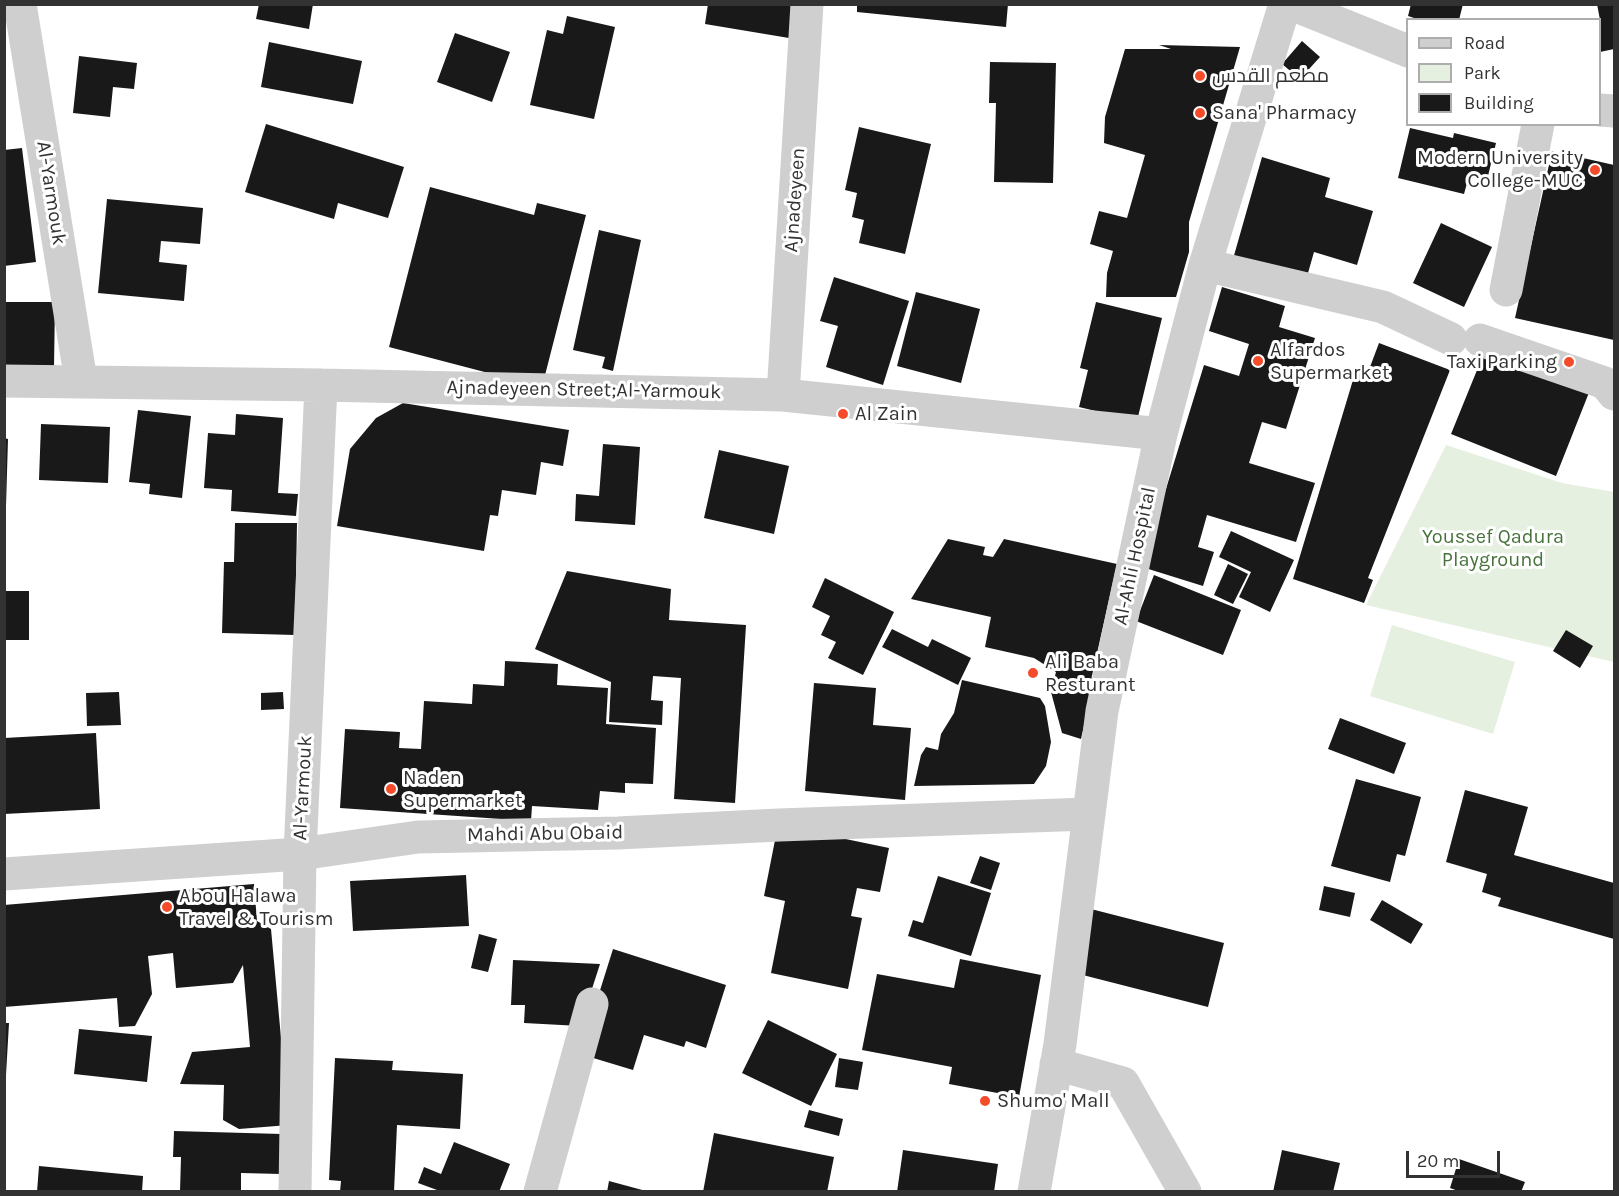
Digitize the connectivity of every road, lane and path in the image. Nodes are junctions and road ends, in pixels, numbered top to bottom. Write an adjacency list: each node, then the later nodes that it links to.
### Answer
1 (20, 4): 10 (street, Al-Yarmouk)
2 (807, 4): 13 (street, Ajnadeyeen)
3 (1285, 4): 7 (street, Al-Ahli Hospital)
4 (1291, 4): 5 (street)
5 (1406, 51)
6 (1538, 126): 8 (street)
7 (1205, 266): 12 (street); 14 (street, Al-Ahli Hospital)
8 (1506, 290)
9 (4, 381): 10 (street, Ajnadeyeen Street;Al-Yarmouk)
10 (81, 381): 11 (street, Ajnadeyeen Street;Al-Yarmouk)
11 (321, 385): 13 (street, Ajnadeyeen Street;Al-Yarmouk); 16 (street, Al-Yarmouk)
12 (1614, 394)
13 (783, 395): 14 (street, Ajnadeyeen Street;Al-Yarmouk)
14 (1161, 434): 15 (street, Al-Ahli Hospital)
15 (1088, 814): 16 (street, Mahdi Abu Obaid); 19 (street, Al-Ahli Hospital)
16 (300, 854): 17 (street, Mahdi Abu Obaid); 20 (street, Al-Yarmouk)
17 (4, 874)
18 (592, 1004): 21 (street)
19 (1056, 1065): 22 (street, Al-Ahli Hospital); 23 (street)
20 (295, 1191)
21 (540, 1191)
22 (1034, 1191)
23 (1185, 1191)

